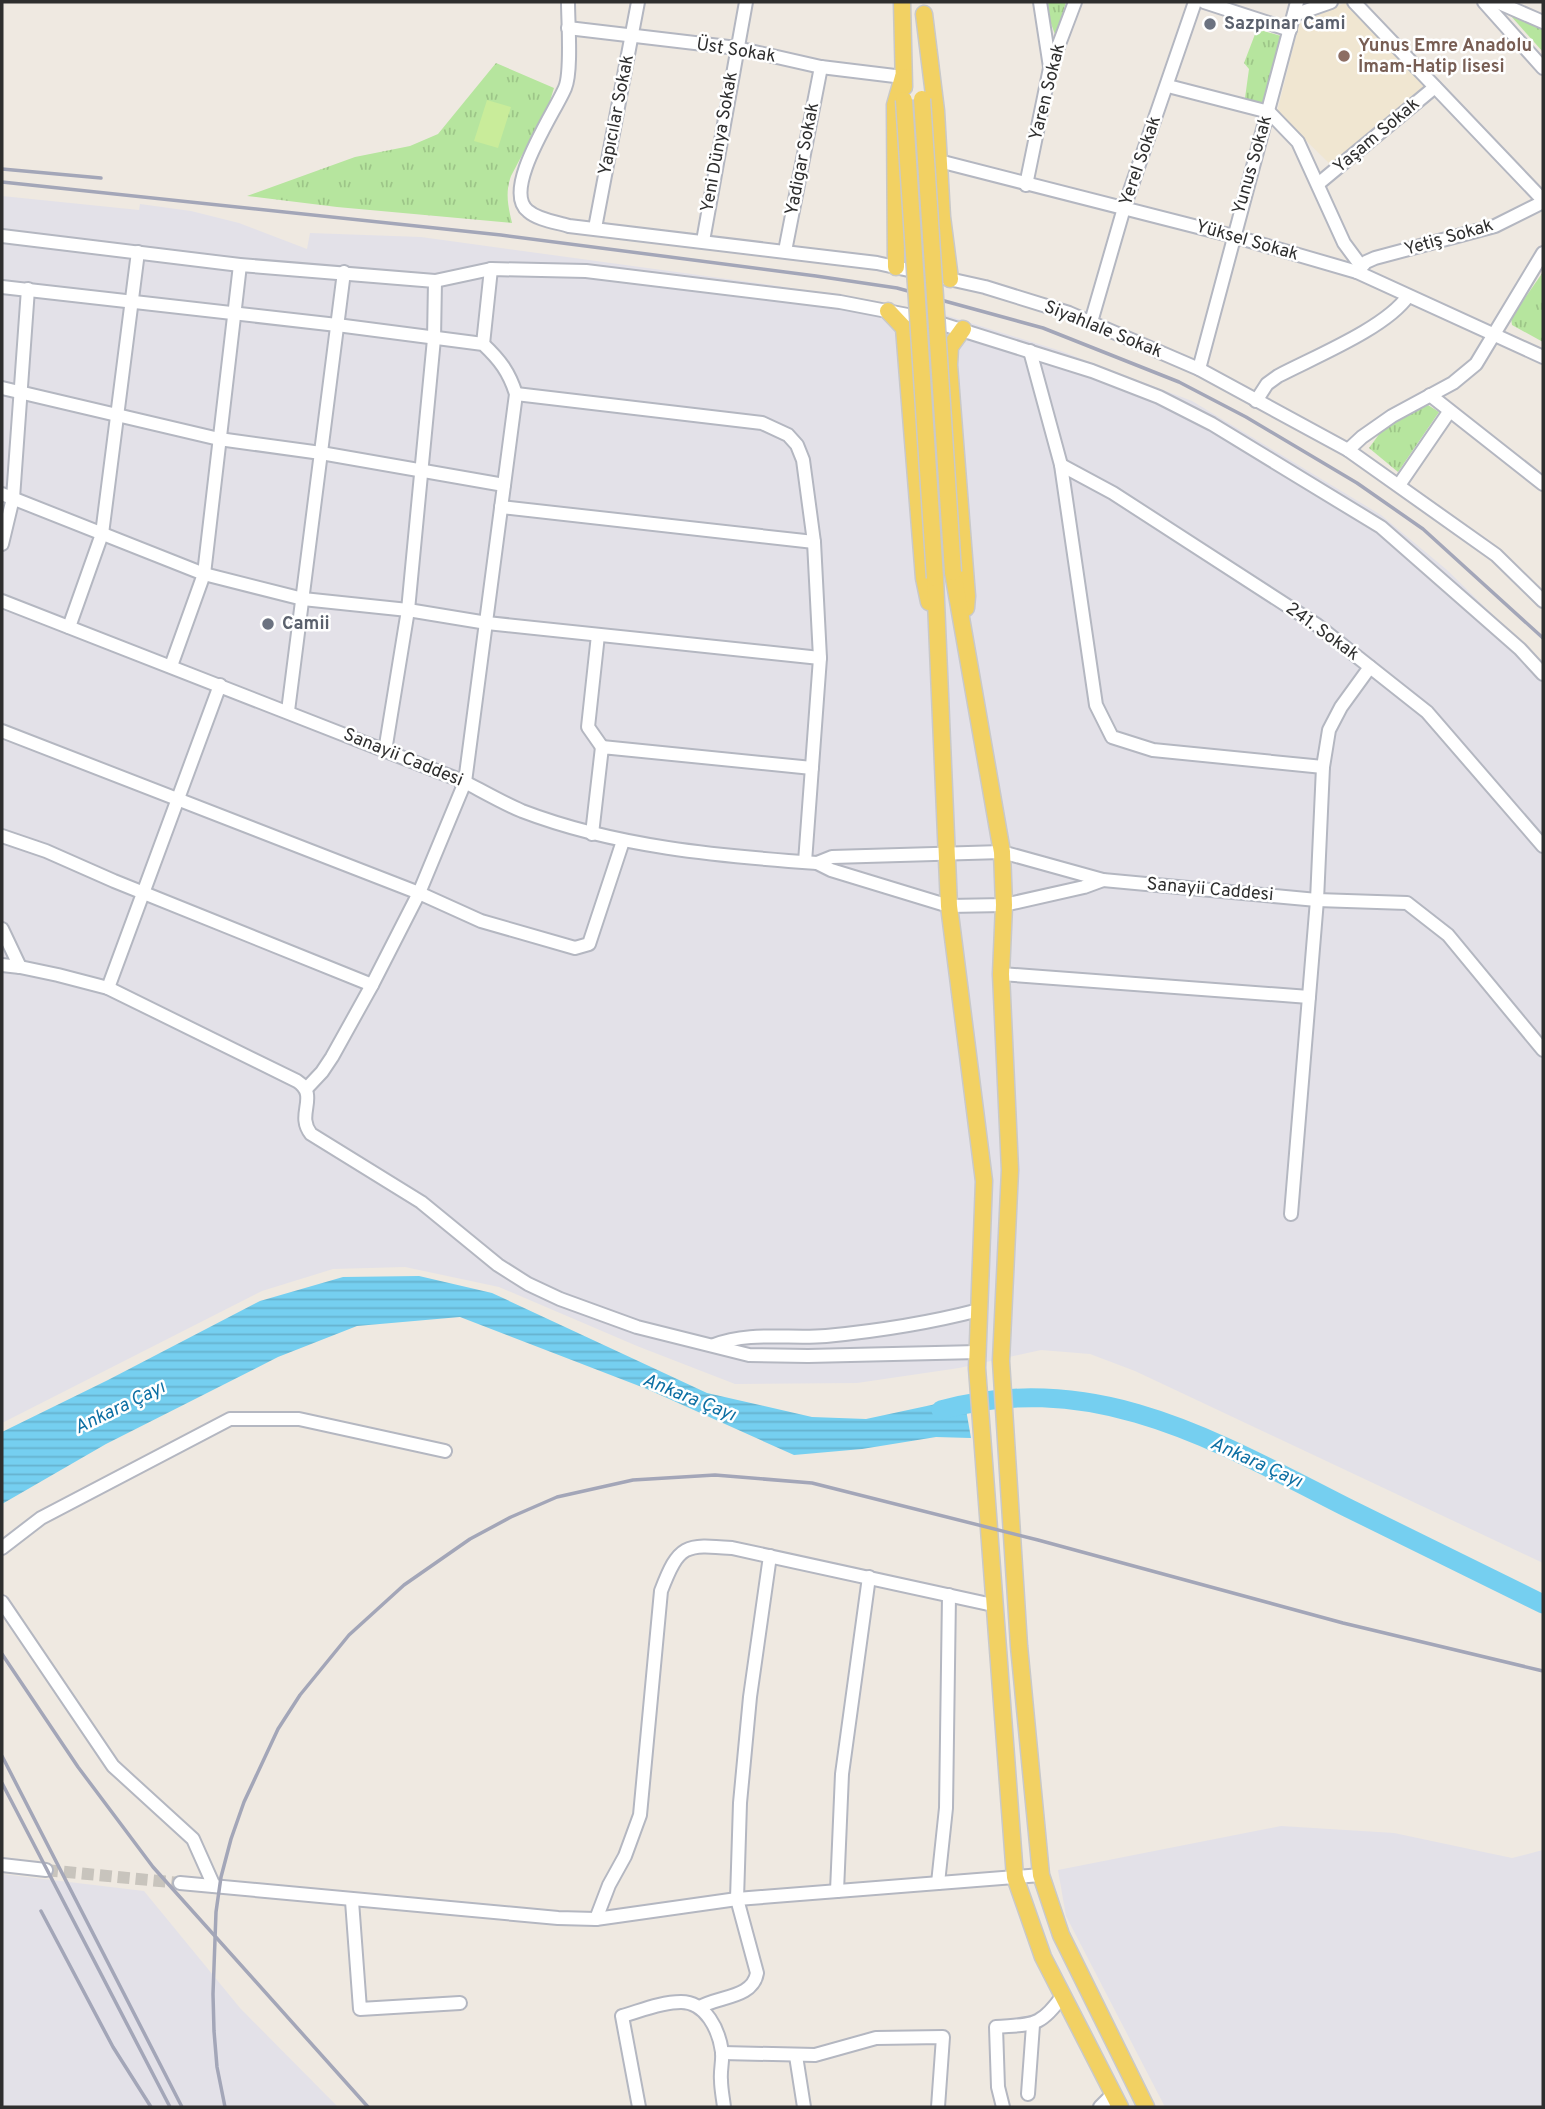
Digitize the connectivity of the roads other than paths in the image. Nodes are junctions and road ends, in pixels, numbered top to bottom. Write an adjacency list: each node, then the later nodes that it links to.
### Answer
1 (568, 2): 17 (street)
2 (638, 2): 19 (street, Yapıcılar Sokak)
3 (746, 2): 20 (street, Yeni Dünya Sokak)
4 (902, 2): 24 (main road)
5 (1040, 2): 22 (street)
6 (1075, 2): 22 (street, Yaren Sokak)
7 (1195, 2): 25 (street, Yerel Sokak)
8 (1204, 2): 18 (street)
9 (1297, 2): 15 (street, Yunus Sokak)
10 (1331, 2): 15 (street)
11 (1354, 2): 26 (street)
12 (1484, 2): 23 (street)
13 (1497, 2): 16 (street)
14 (923, 8): 28 (main road); 94 (main road, bridge)
15 (1294, 15): 18 (street, Yunus Sokak)
16 (1543, 22)
17 (568, 28): 19 (street, Üst Sokak); 35 (street, Siyahlale Sokak)
18 (1290, 30): 27 (street, Yunus Sokak)
19 (632, 37): 20 (street, Üst Sokak); 35 (street, Yapıcılar Sokak)
20 (737, 48): 21 (street, Üst Sokak); 38 (street, Yeni Dünya Sokak)
21 (821, 67): 24 (street, Üst Sokak); 39 (street, Yadigar Sokak)
22 (1050, 68): 29 (street, Yaren Sokak)
23 (1543, 68)
24 (903, 77): 34 (main road); 95 (main road, bridge)
25 (1168, 86): 27 (street); 32 (street, Yerel Sokak)
26 (1435, 87): 30 (street, Yaşam Sokak); 31 (street)
27 (1269, 112): 30 (street); 37 (street, Yunus Sokak)
28 (939, 161): 29 (street, Yüksel Sokak); 33 (main road)
29 (1026, 184): 32 (street, Yüksel Sokak)
30 (1318, 184): 45 (street)
31 (1543, 201): 45 (street, Yetiş Sokak)
32 (1124, 208): 37 (street, Yüksel Sokak); 55 (street, Yerel Sokak)
33 (942, 217): 34 (main road); 47 (main road)
34 (895, 220): 43 (main road)
35 (596, 228): 38 (street, Siyahlale Sokak)
36 (2, 236): 40 (street)
37 (1233, 236): 45 (street, Yüksel Sokak); 64 (street, Yunus Sokak)
38 (703, 241): 39 (street, Siyahlale Sokak)
39 (785, 251): 43 (street, Siyahlale Sokak)
40 (138, 252): 42 (street); 52 (street)
41 (1543, 253): 58 (street)
42 (240, 265): 46 (street); 54 (street)
43 (896, 267): 47 (street, Siyahlale Sokak)
44 (491, 269): 48 (street); 53 (street); 60 (street)
45 (1359, 269): 51 (street, Yüksel Sokak)
46 (344, 272): 48 (street); 56 (street)
47 (950, 279): 55 (street, Siyahlale Sokak)
48 (435, 281): 59 (street)
49 (2, 287): 50 (street)
50 (29, 289): 52 (street); 67 (street)
51 (1408, 296): 58 (street, Yüksel Sokak); 70 (street)
52 (132, 300): 54 (street); 72 (street)
53 (888, 311): 57 (street); 65 (main road)
54 (234, 314): 56 (street); 73 (street)
55 (1091, 322): 64 (street, Siyahlale Sokak)
56 (337, 325): 59 (street); 75 (street)
57 (963, 330): 61 (street); 63 (main road)
58 (1495, 334): 62 (street, Yüksel Sokak); 69 (street)
59 (434, 339): 60 (street); 77 (street)
60 (483, 344): 68 (street)
61 (1030, 351): 76 (street); 99 (street)
62 (1543, 357)
63 (949, 365): 65 (main road); 94 (main road)
64 (1199, 369): 70 (street, Siyahlale Sokak)
65 (908, 381): 95 (main road)
66 (2, 387): 67 (street)
67 (21, 390): 72 (street); 81 (street)
68 (516, 394): 79 (street); 84 (street)
69 (1430, 395): 71 (street); 74 (street)
70 (1256, 401): 74 (street, Siyahlale Sokak)
71 (1449, 412): 78 (street); 80 (street)
72 (117, 416): 73 (street); 83 (street)
73 (219, 439): 75 (street); 86 (street)
74 (1348, 450): 80 (street, Siyahlale Sokak)
75 (321, 453): 77 (street); 87 (street)
76 (1061, 465): 98 (street, 241. Sokak); 105 (street)
77 (420, 469): 79 (street); 90 (street)
78 (1543, 484)
79 (504, 485): 82 (street)
80 (1399, 485): 89 (street, Siyahlale Sokak)
81 (7, 496): 83 (street); 85 (street)
82 (501, 507): 84 (street); 91 (street)
83 (102, 534): 86 (street); 92 (street)
84 (814, 542): 96 (street)
85 (2, 544)
86 (204, 574): 87 (street); 97 (street)
87 (303, 599): 90 (street); 101 (street)
88 (2, 601): 92 (street, Sanayii Caddesi)
89 (1543, 601)
90 (408, 610): 91 (street); 104 (street)
91 (487, 623): 93 (street); 107 (street)
92 (69, 627): 97 (street, Sanayii Caddesi)
93 (598, 635): 96 (street); 103 (street)
94 (963, 638): 114 (main road)
95 (938, 643): 113 (main road)
96 (820, 657): 106 (street)
97 (171, 666): 100 (street, Sanayii Caddesi)
98 (1370, 667): 105 (street); 112 (street, 241. Sokak)
99 (1543, 674)
100 (220, 685): 101 (street, Sanayii Caddesi); 108 (street)
101 (288, 711): 104 (street, Sanayii Caddesi)
102 (2, 731): 108 (street)
103 (602, 747): 106 (street); 109 (street)
104 (386, 751): 107 (street, Sanayii Caddesi)
105 (1323, 767): 119 (street)
106 (812, 768): 115 (street)
107 (465, 782): 109 (street, Sanayii Caddesi); 118 (street)
108 (178, 801): 117 (street); 118 (street)
109 (592, 834): 111 (street, Sanayii Caddesi)
110 (2, 836): 117 (street)
111 (623, 842): 115 (street, Sanayii Caddesi); 118 (street)
112 (1543, 846)
113 (946, 852): 114 (street, Sanayii Caddesi); 115 (street, Sanayii Caddesi); 121 (main road)
114 (1002, 852): 116 (street, Sanayii Caddesi); 120 (main road)
115 (811, 863): 121 (street, Sanayii Caddesi)
116 (1103, 880): 119 (street, Sanayii Caddesi); 120 (street, Sanayii Caddesi)
117 (142, 892): 126 (street); 127 (street)
118 (419, 893): 126 (street)
119 (1317, 900): 128 (street); 129 (street, Sanayii Caddesi)
120 (1004, 905): 121 (street, Sanayii Caddesi); 125 (main road)
121 (949, 906): 132 (main road)
122 (2, 929): 124 (street)
123 (2, 965): 124 (street)
124 (20, 967): 127 (street)
125 (1001, 974): 128 (street); 144 (main road)
126 (372, 985): 130 (street)
127 (108, 988): 130 (street)
128 (1309, 997): 131 (street)
129 (1543, 1050)
130 (306, 1089): 133 (street)
131 (1291, 1214)
132 (979, 1310): 133 (street); 134 (main road)
133 (714, 1345): 134 (street)
134 (977, 1360): 141 (main road)
135 (445, 1451): 136 (street)
136 (2, 1548)
137 (769, 1556): 138 (street); 150 (street); 152 (street)
138 (869, 1577): 139 (street); 149 (street)
139 (949, 1595): 141 (street); 147 (street)
140 (2, 1602): 148 (street)
141 (993, 1605): 145 (main road)
142 (2, 1865): 143 (street)
143 (47, 1870)
144 (1041, 1875): 145 (street); 167 (main road)
145 (1015, 1877): 147 (street); 153 (main road)
146 (180, 1883): 148 (street)
147 (938, 1883): 149 (street)
148 (214, 1886): 151 (street)
149 (837, 1891): 150 (street)
150 (737, 1899): 152 (street); 155 (street)
151 (352, 1900): 152 (street); 154 (street)
152 (596, 1919)
153 (1063, 1995): 156 (street); 160 (main road)
154 (460, 2003)
155 (699, 2007): 157 (street); 161 (street)
156 (1033, 2025): 159 (street); 165 (street)
157 (722, 2053): 158 (street); 162 (street)
158 (796, 2056): 163 (street); 164 (street)
159 (1028, 2094)
160 (1116, 2101): 166 (street)
161 (639, 2107)
162 (724, 2107)
163 (804, 2107)
164 (938, 2107)
165 (1003, 2107)
166 (1100, 2107)
167 (1146, 2107)

